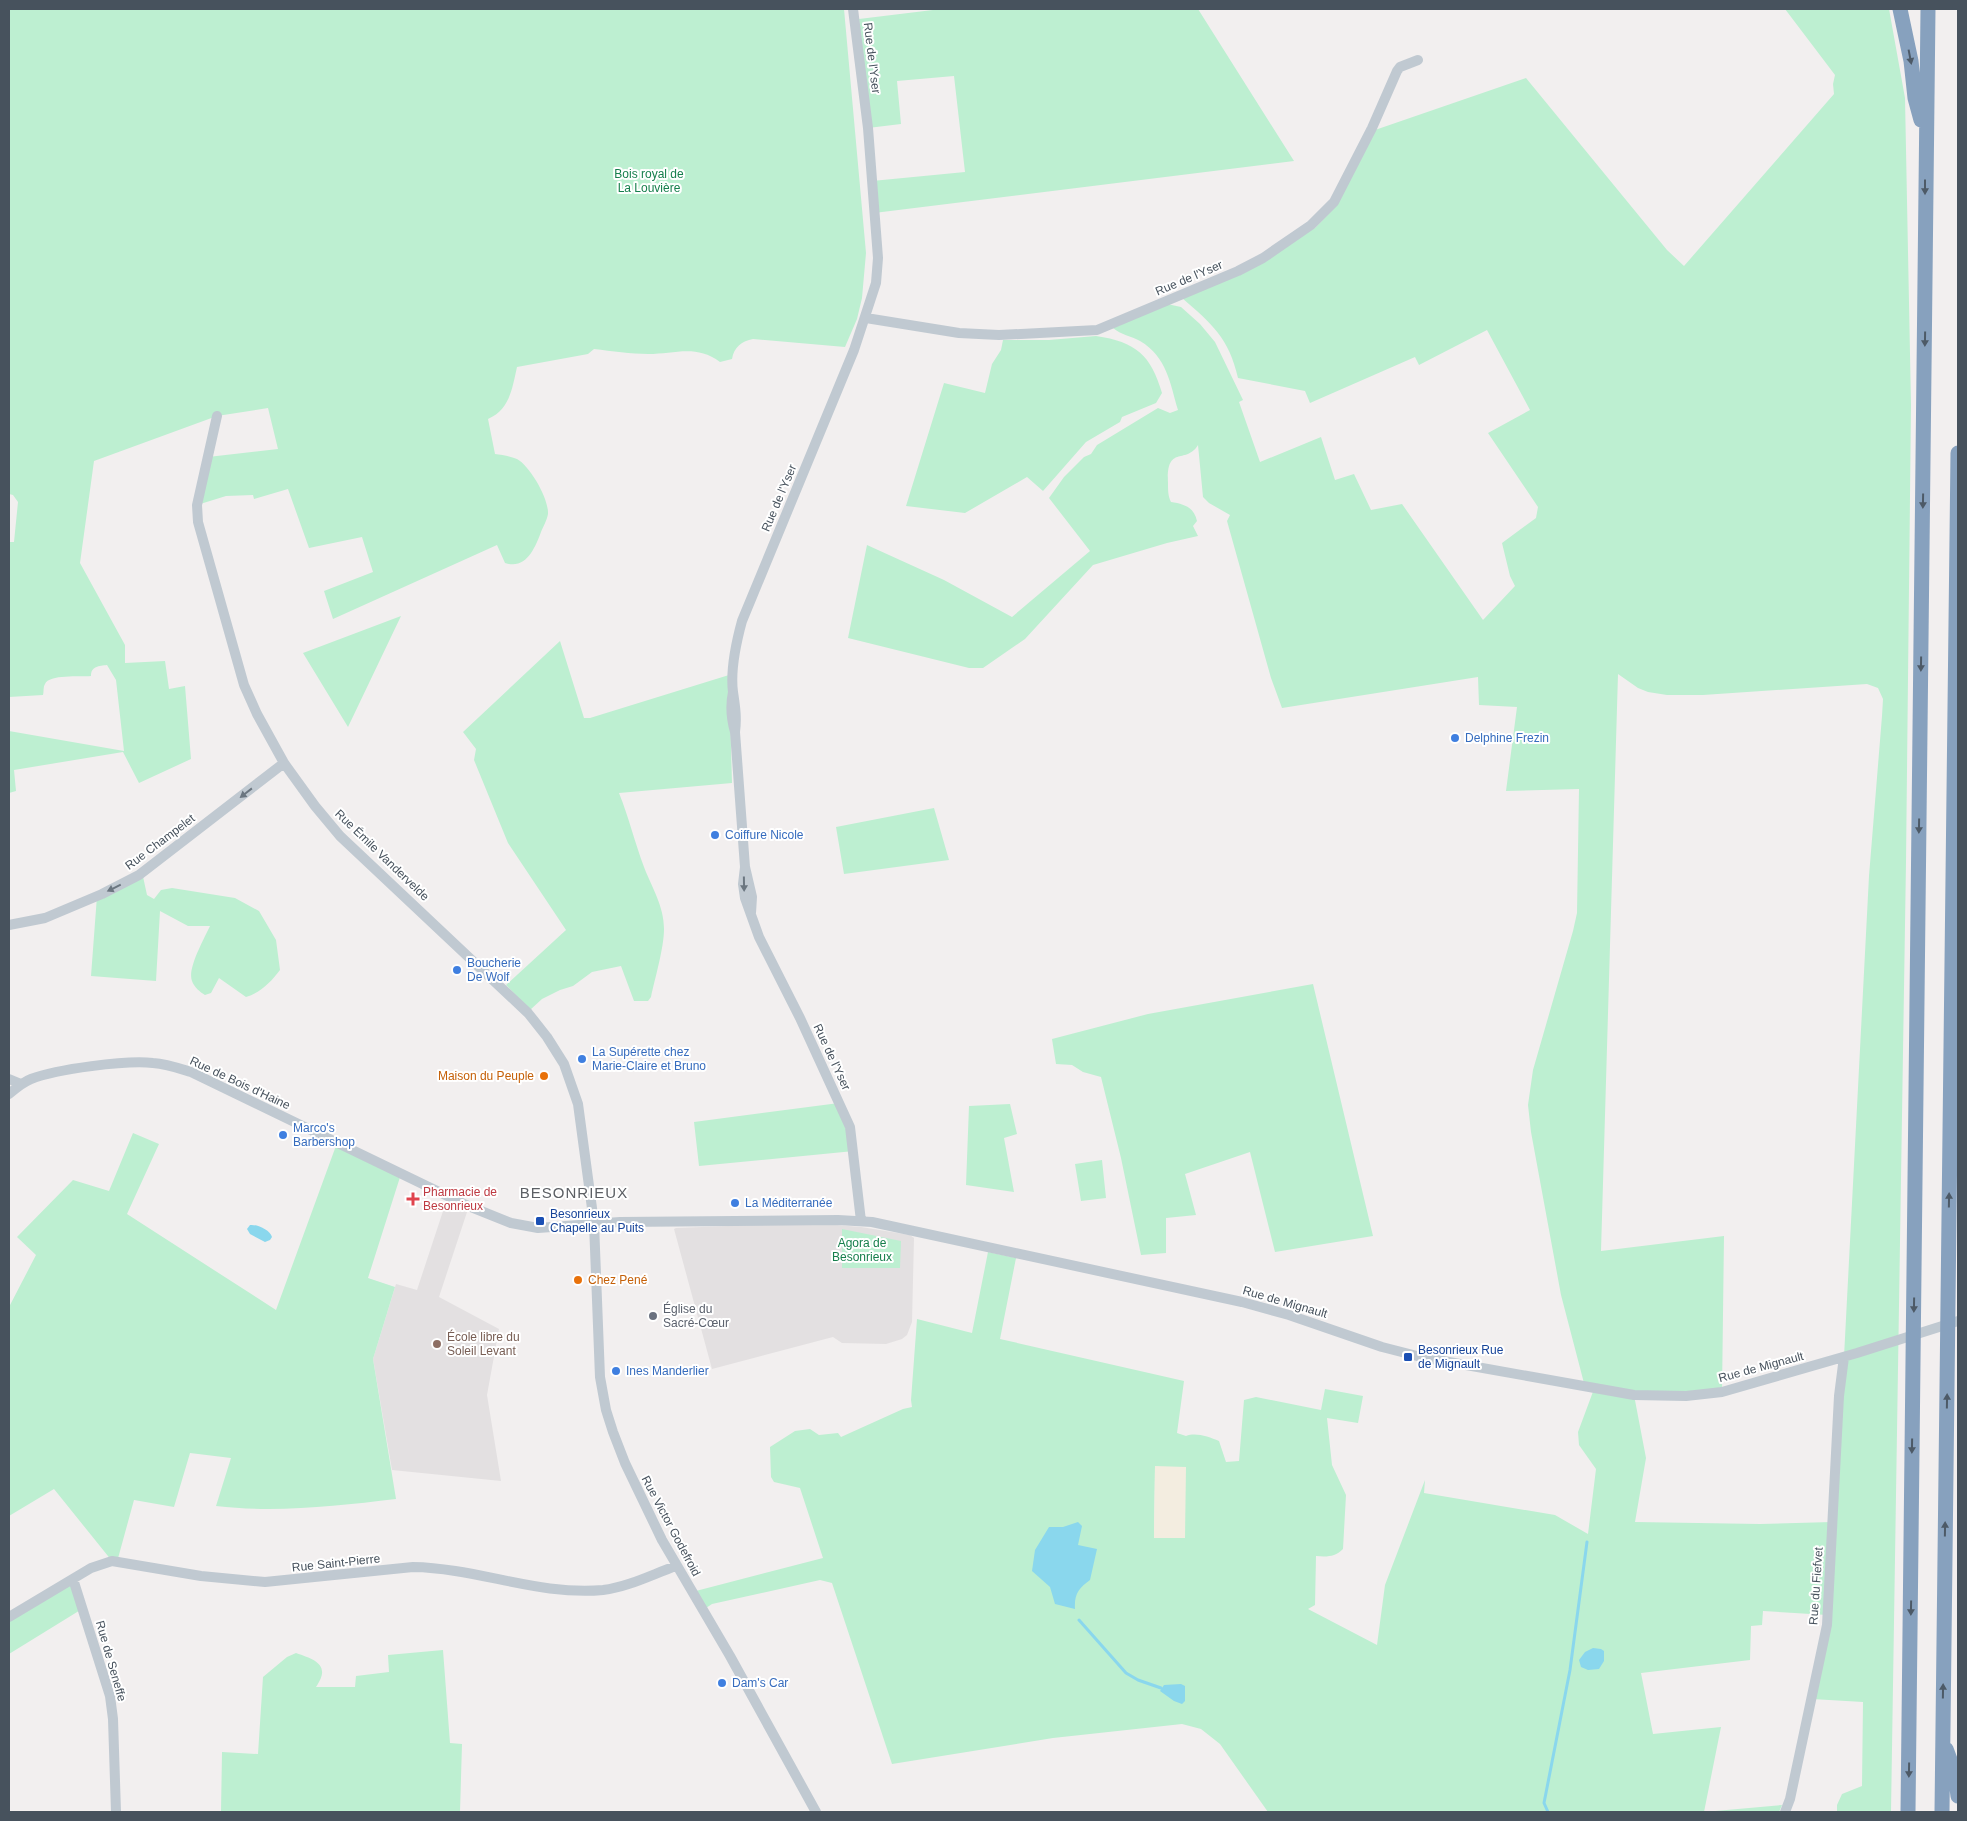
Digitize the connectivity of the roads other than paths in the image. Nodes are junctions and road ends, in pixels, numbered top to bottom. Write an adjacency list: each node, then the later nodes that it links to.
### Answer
1 (853, 9): 6 (street, Rue de l'Yser)
2 (1928, 9): 5 (highway)
3 (1900, 10): 5 (highway, one-way to 5)
4 (1418, 60): 6 (street, Rue de l'Yser)
5 (1925, 138): 26 (highway, one-way to 26)
6 (866, 318): 14 (street, Rue de l'Yser)
7 (217, 416): 9 (street, Rue Émile Vandervelde)
8 (1958, 453): 21 (highway, one-way to 8)
9 (284, 763): 10 (street, Rue Champelet, one-way to 10); 15 (street, Rue Émile Vandervelde)
10 (9, 926)
11 (9, 1079): 12 (street)
12 (21, 1084): 13 (street, Rue de Bois d'Haine); 15 (street, Rue de Bois d'Haine)
13 (9, 1094)
14 (861, 1221): 15 (street, Rue de Mignault); 17 (street, Rue de Mignault)
15 (594, 1224): 18 (street, Rue Victor Godefroid)
16 (1958, 1321): 17 (street, Rue de Mignault)
17 (1844, 1356): 25 (street, Rue du Fiefvet)
18 (676, 1566): 19 (street, Rue Saint-Pierre); 24 (street, Rue Victor Godefroid)
19 (73, 1579): 20 (street, Rue Saint-Pierre); 23 (street, Rue de Seneffe)
20 (9, 1617)
21 (1942, 1740): 22 (highway); 27 (highway)
22 (1958, 1796)
23 (116, 1812)
24 (816, 1812)
25 (1785, 1812)
26 (1908, 1812)
27 (1942, 1812)

